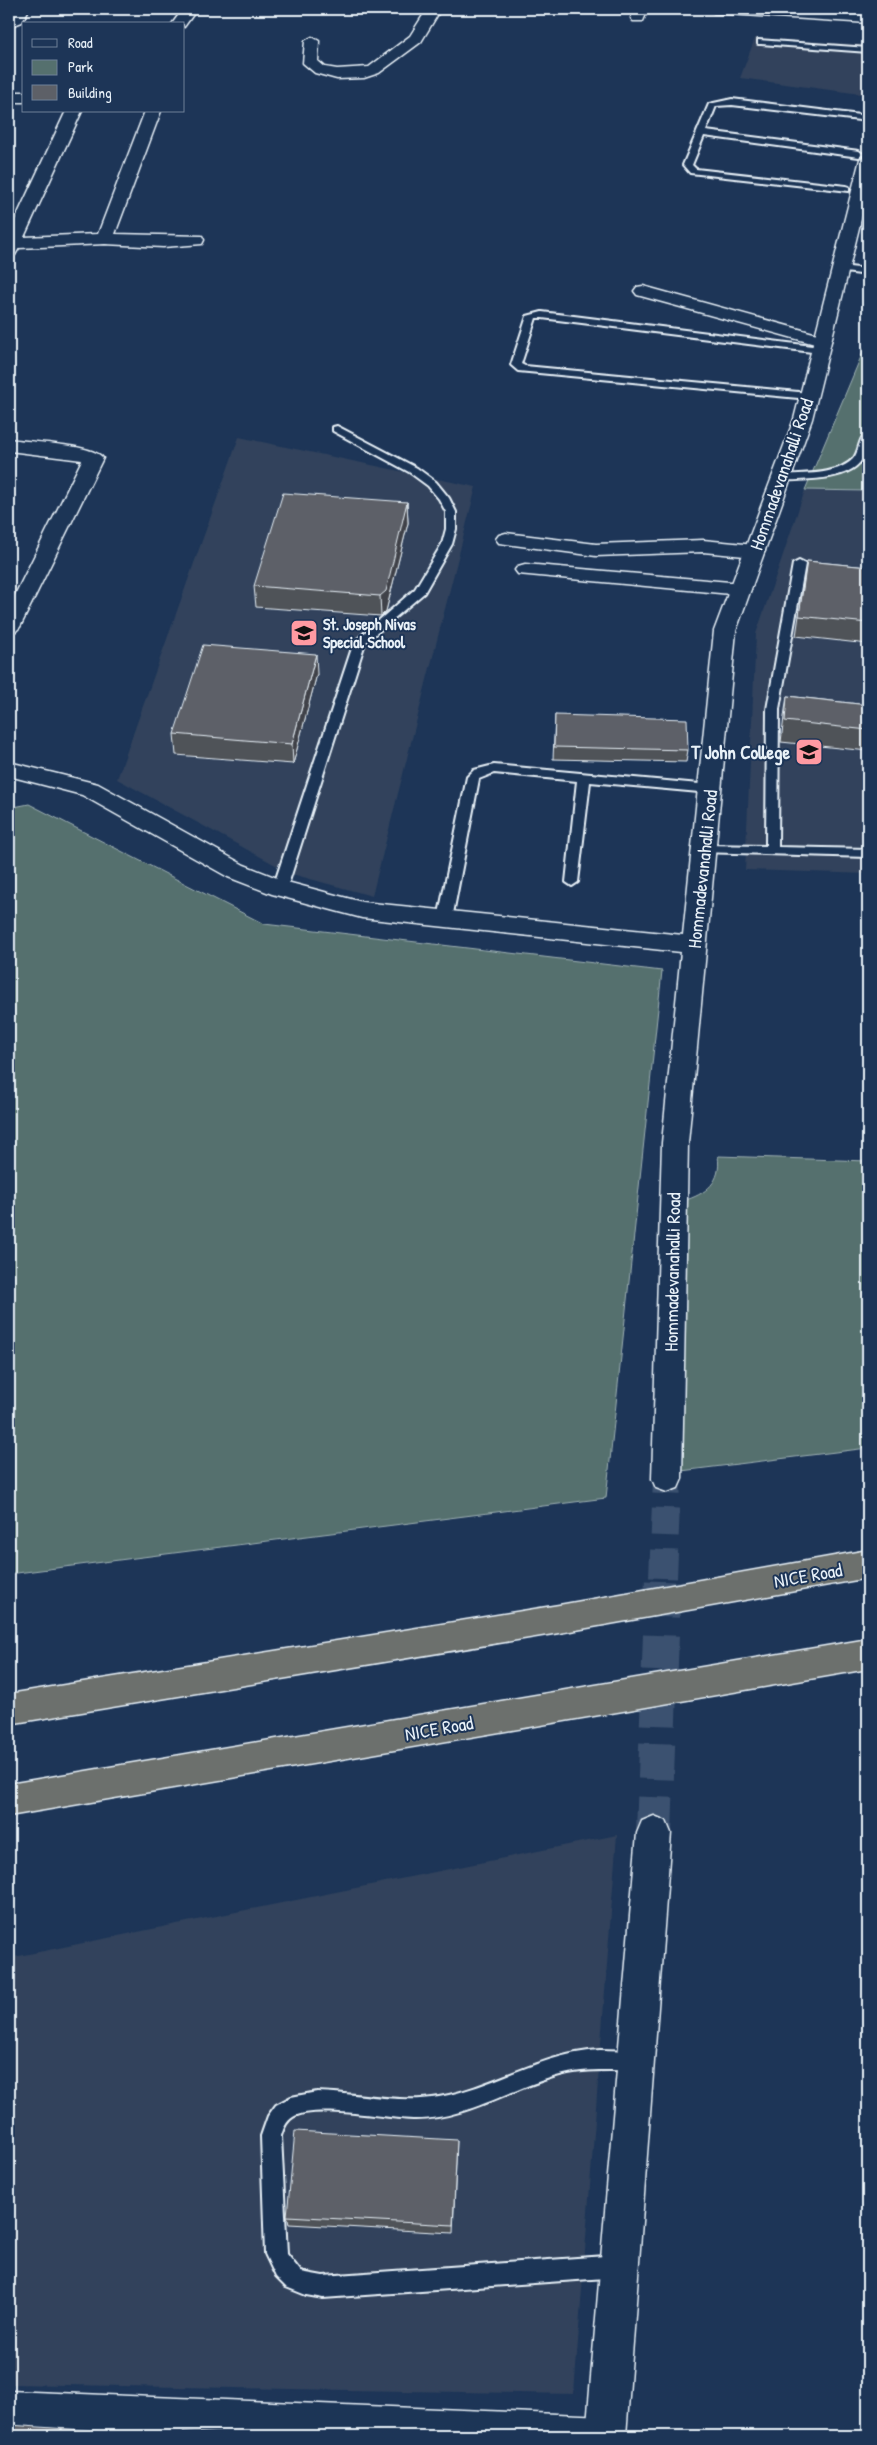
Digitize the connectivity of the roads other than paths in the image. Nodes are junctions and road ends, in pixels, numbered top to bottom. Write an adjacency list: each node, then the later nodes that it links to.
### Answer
1 (22, 9): 7 (street)
2 (190, 9): 6 (street)
3 (434, 9): 8 (street)
4 (714, 9): 5 (street)
5 (868, 19)
6 (180, 22)
7 (9, 23)
8 (312, 40)
9 (760, 42): 10 (lane)
10 (868, 50)
11 (9, 97): 12 (street)
12 (22, 98)
13 (74, 112): 21 (street)
14 (153, 112): 19 (street)
15 (868, 119): 16 (lane)
16 (700, 134): 17 (lane); 18 (lane)
17 (864, 157): 22 (street, Hommadevanahalli Road)
18 (846, 189)
19 (105, 240): 20 (street); 21 (street)
20 (196, 240)
21 (11, 247)
22 (840, 269): 23 (lane); 25 (street, Hommadevanahalli Road)
23 (868, 272)
24 (643, 291): 25 (street)
25 (821, 345): 26 (street, Hommadevanahalli Road); 26 (lane)
26 (809, 396): 30 (street, Hommadevanahalli Road)
27 (337, 429): 44 (lane)
28 (868, 436): 30 (lane)
29 (9, 445): 36 (street)
30 (781, 478): 32 (street, Hommadevanahalli Road)
31 (506, 539): 32 (street)
32 (755, 551): 35 (street, Hommadevanahalli Road)
33 (799, 564): 41 (lane)
34 (525, 570): 35 (street)
35 (741, 589): 39 (street, Hommadevanahalli Road)
36 (9, 626)
37 (9, 769): 44 (street)
38 (584, 778): 39 (lane); 43 (lane); 45 (lane)
39 (710, 789): 40 (street, Hommadevanahalli Road)
40 (704, 849): 41 (lane); 46 (street, Hommadevanahalli Road)
41 (772, 851): 42 (lane)
42 (868, 853)
43 (572, 882)
44 (280, 888): 45 (street)
45 (444, 919): 46 (street)
46 (694, 946): 47 (street, Hommadevanahalli Road)
47 (667, 1479)
48 (868, 1564): 50 (highway, NICE Road)
49 (868, 1654): 51 (highway, NICE Road)
50 (9, 1709)
51 (9, 1800)
52 (654, 1832): 53 (street)
53 (636, 2061): 54 (street); 54 (lane)
54 (620, 2266): 56 (street)
55 (9, 2411): 56 (street)
56 (606, 2436)

